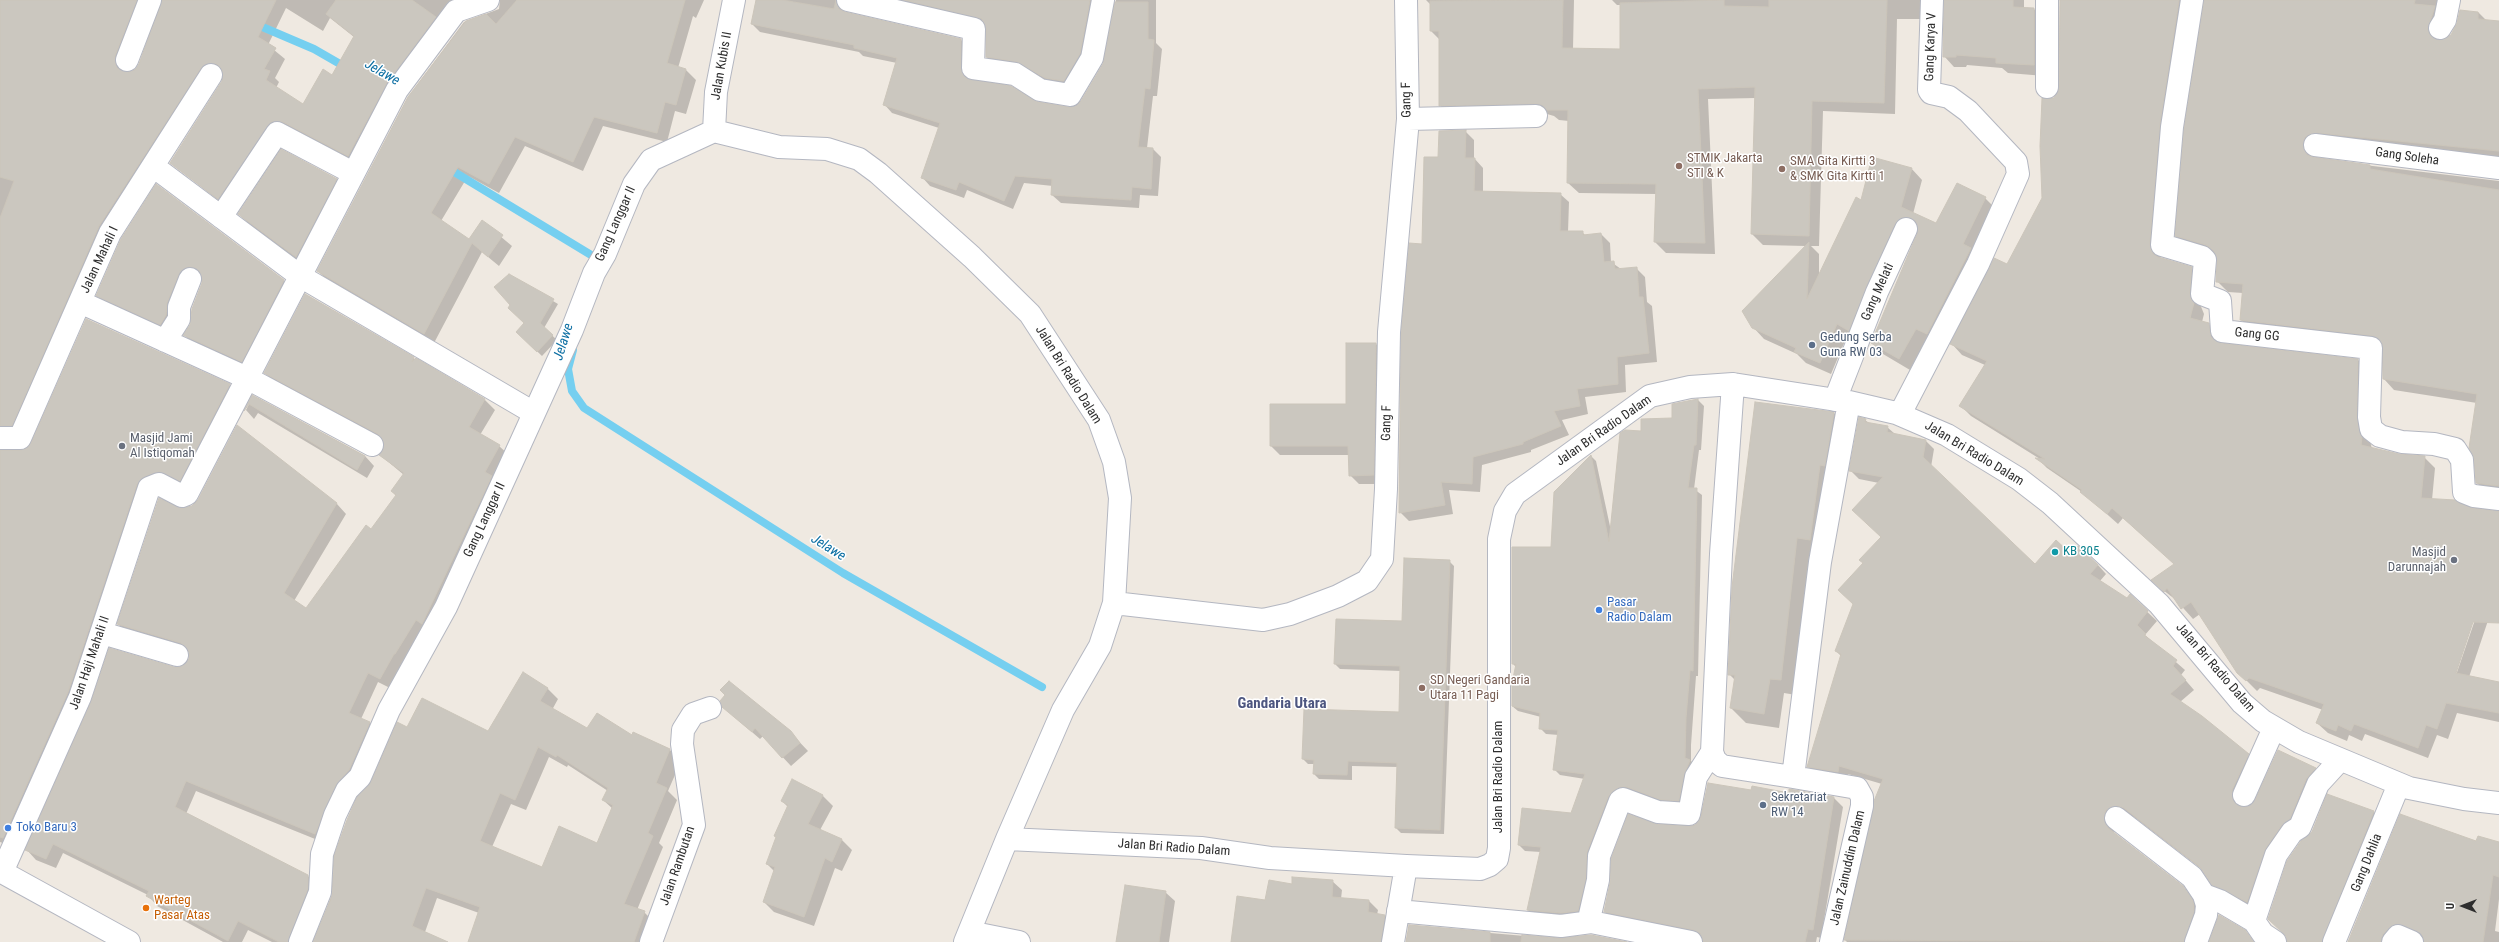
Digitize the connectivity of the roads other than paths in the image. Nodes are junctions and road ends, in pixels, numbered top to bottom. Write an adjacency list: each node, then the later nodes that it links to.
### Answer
1 (150, 0): 13 (street)
2 (488, 0): 11 (street)
3 (734, 0): 18 (street, Jalan Kubis II)
4 (848, 0): 5 (street)
5 (1103, 0)
6 (1406, 0): 17 (street, Gang F)
7 (1932, 0): 33 (street, Gang Karya V)
8 (2047, 0): 15 (street)
9 (2192, 0): 36 (street, Gang GG)
10 (2450, 0): 12 (street)
11 (451, 6): 22 (street)
12 (2440, 28)
13 (127, 60)
14 (211, 75): 20 (street, Jalan Mahali I)
15 (2047, 87)
16 (1536, 116): 17 (street)
17 (1408, 119): 37 (street, Gang F)
18 (714, 131): 32 (street, Gang Langgar II); 37 (street, Jalan Bri Radio Dalam)
19 (2315, 145): 21 (street, Gang Soleha)
20 (153, 166): 23 (street); 27 (street, Jalan Mahali I)
21 (2499, 168)
22 (353, 173): 23 (street); 25 (street)
23 (221, 217): 25 (street)
24 (1906, 229): 31 (street, Gang Melati)
25 (300, 276): 29 (street); 32 (street)
26 (190, 279): 28 (street)
27 (80, 302): 28 (street); 34 (street, Jalan Mahali I)
28 (165, 341): 29 (street)
29 (247, 378): 35 (street); 38 (street, Jalan Haji Mahali II)
30 (1733, 384): 31 (street, Jalan Bri Radio Dalam); 42 (street); 50 (street, Jalan Bri Radio Dalam)
31 (1842, 401): 33 (street, Jalan Bri Radio Dalam); 44 (street, Gang Melati)
32 (534, 413): 58 (street, Gang Langgar II)
33 (1900, 414): 41 (street, Jalan Bri Radio Dalam)
34 (0, 438)
35 (372, 445)
36 (2499, 499)
37 (1114, 603): 49 (street, Jalan Bri Radio Dalam)
38 (102, 633): 39 (street); 51 (street, Jalan Haji Mahali II)
39 (177, 655)
40 (710, 708): 59 (street, Jalan Rambutan)
41 (2274, 728): 43 (street, Jalan Bri Radio Dalam); 46 (street)
42 (1712, 752): 44 (street); 55 (street)
43 (2340, 760): 45 (street, Jalan Bri Radio Dalam); 54 (street)
44 (1793, 777): 63 (street, Jalan Zainuddin Dalam)
45 (2400, 784): 47 (street, Jalan Bri Radio Dalam); 66 (street, Gang Dahlia)
46 (2244, 795)
47 (2499, 803)
48 (2116, 818): 52 (street)
49 (1006, 839): 50 (street, Jalan Bri Radio Dalam); 56 (street, Jalan Bri Radio Dalam)
50 (1406, 866): 53 (street)
51 (1, 871): 57 (street)
52 (2204, 895): 54 (street); 64 (street)
53 (1398, 911): 55 (street); 61 (street)
54 (2254, 921): 65 (street)
55 (1591, 922): 62 (street)
56 (967, 937): 60 (street)
57 (129, 942)
58 (300, 942)
59 (650, 942)
60 (1018, 942)
61 (1393, 942)
62 (1690, 942)
63 (1831, 942)
64 (2196, 942)
65 (2275, 942)
66 (2334, 942)
67 (2393, 942): 68 (street)
68 (2412, 942)

